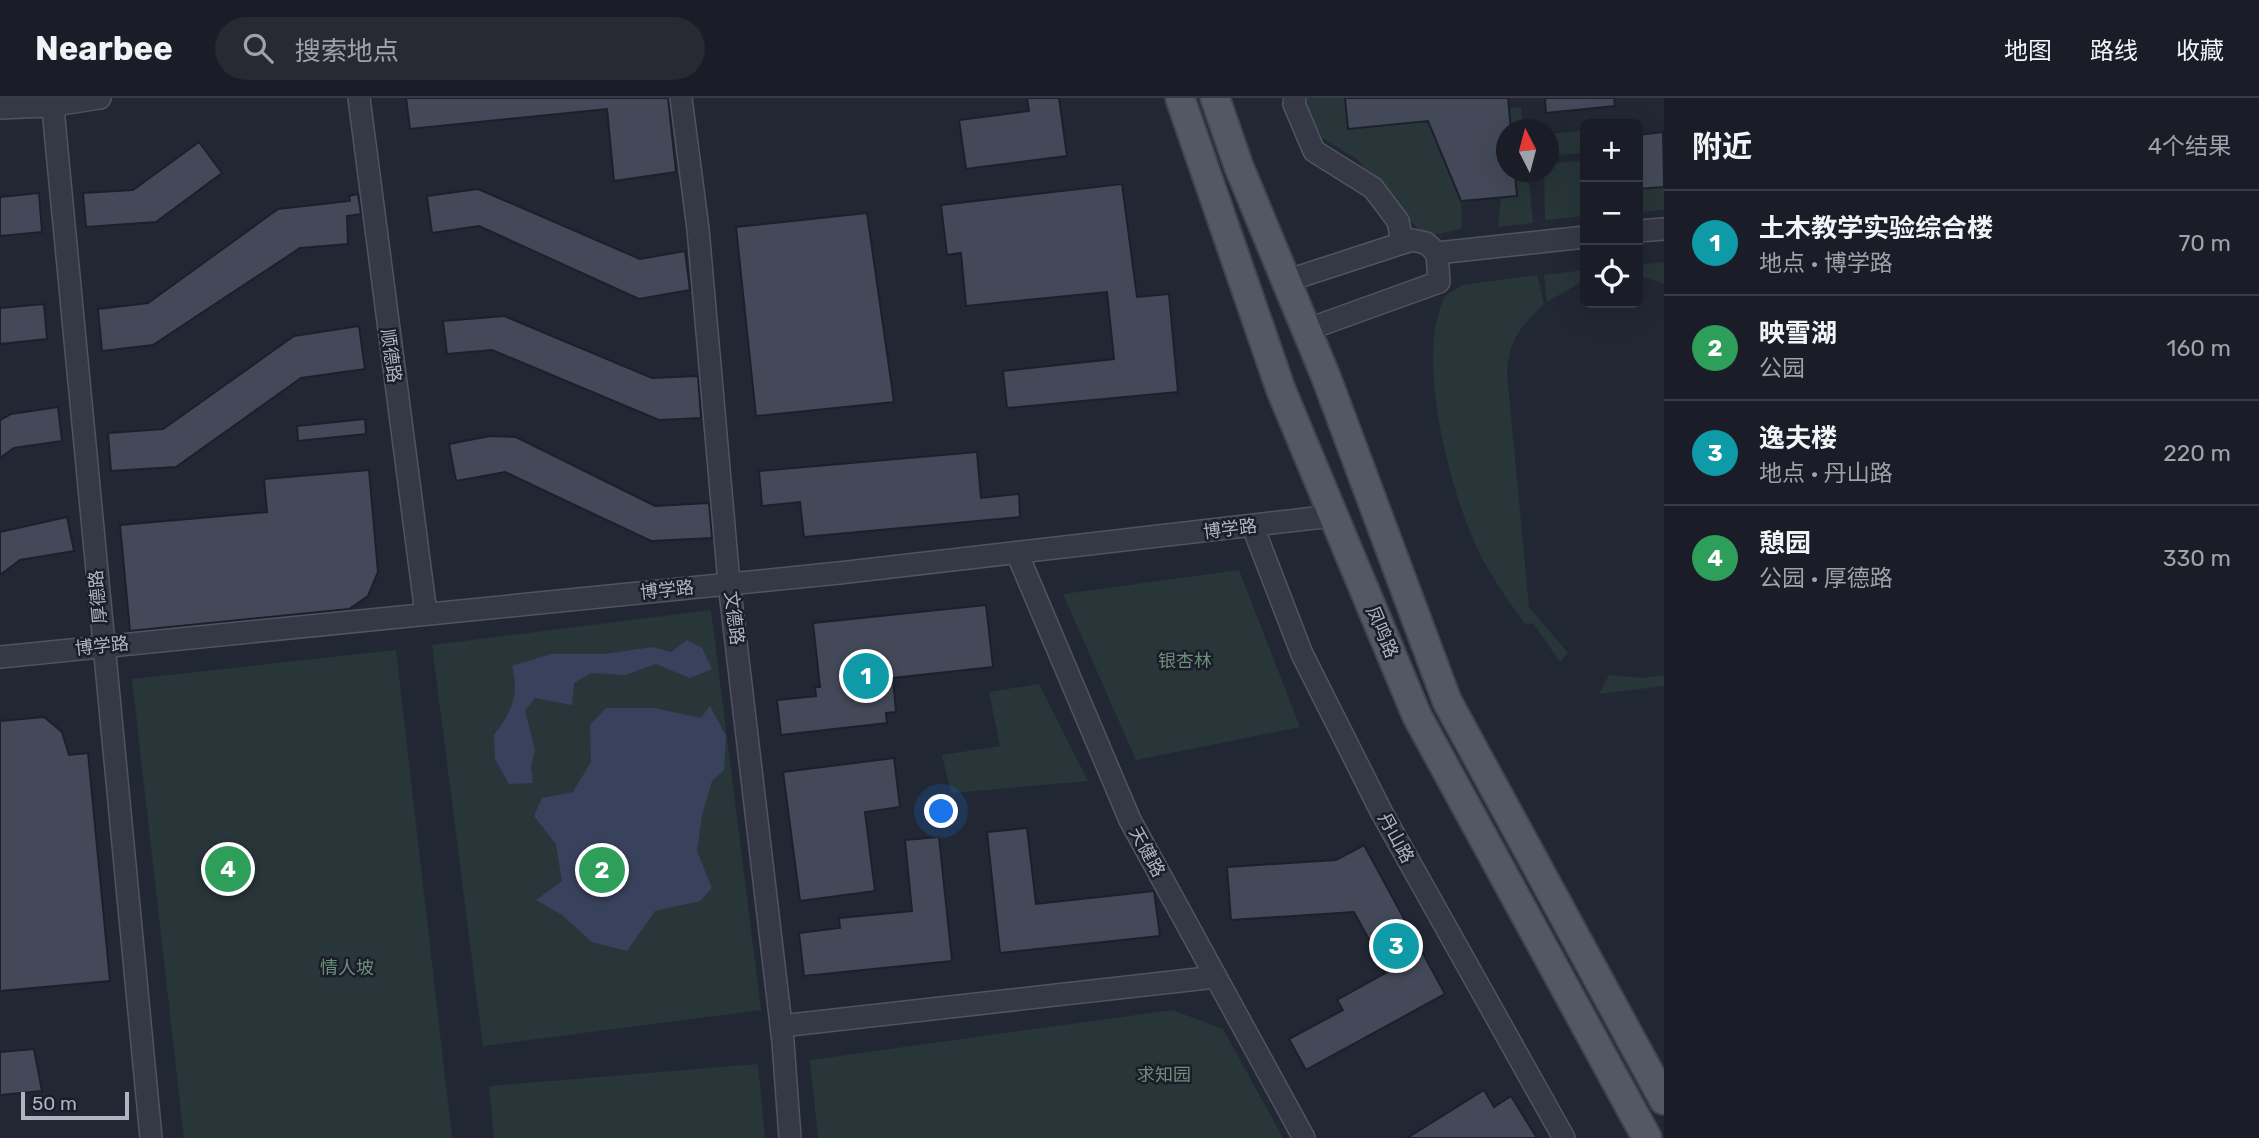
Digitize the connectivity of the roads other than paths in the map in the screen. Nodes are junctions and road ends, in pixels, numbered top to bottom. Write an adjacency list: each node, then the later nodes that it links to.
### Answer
1 (100, 98): 7 (street)
2 (359, 98): 20 (street, 顺德路)
3 (681, 98): 19 (street, 文德路)
4 (1180, 98): 16 (main road, 凤鸣路)
5 (1215, 98): 14 (main road, 凤鸣路)
6 (1295, 98): 12 (street)
7 (52, 102): 8 (street); 21 (street, 厚德路)
8 (0, 108)
9 (1664, 229): 10 (street)
10 (1643, 231)
11 (1580, 238): 13 (street)
12 (1402, 242): 13 (street); 14 (street)
13 (1437, 253): 15 (street)
14 (1286, 281): 15 (main road, 凤鸣路)
15 (1306, 330): 25 (main road, 凤鸣路)
16 (1332, 516): 17 (street, 博学路); 30 (main road, 凤鸣路)
17 (1253, 527): 18 (street, 博学路); 29 (street, 丹山路)
18 (1017, 553): 19 (street, 博学路); 23 (street, 天健路)
19 (729, 583): 20 (street, 博学路); 24 (street, 文德路)
20 (426, 614): 21 (street, 博学路)
21 (102, 645): 22 (street, 博学路); 26 (street, 厚德路)
22 (0, 657)
23 (1216, 977): 24 (street); 28 (street, 天健路)
24 (781, 1026): 27 (street, 文德路)
25 (1664, 1100)
26 (150, 1138)
27 (790, 1138)
28 (1304, 1138)
29 (1564, 1138)
30 (1647, 1138)

